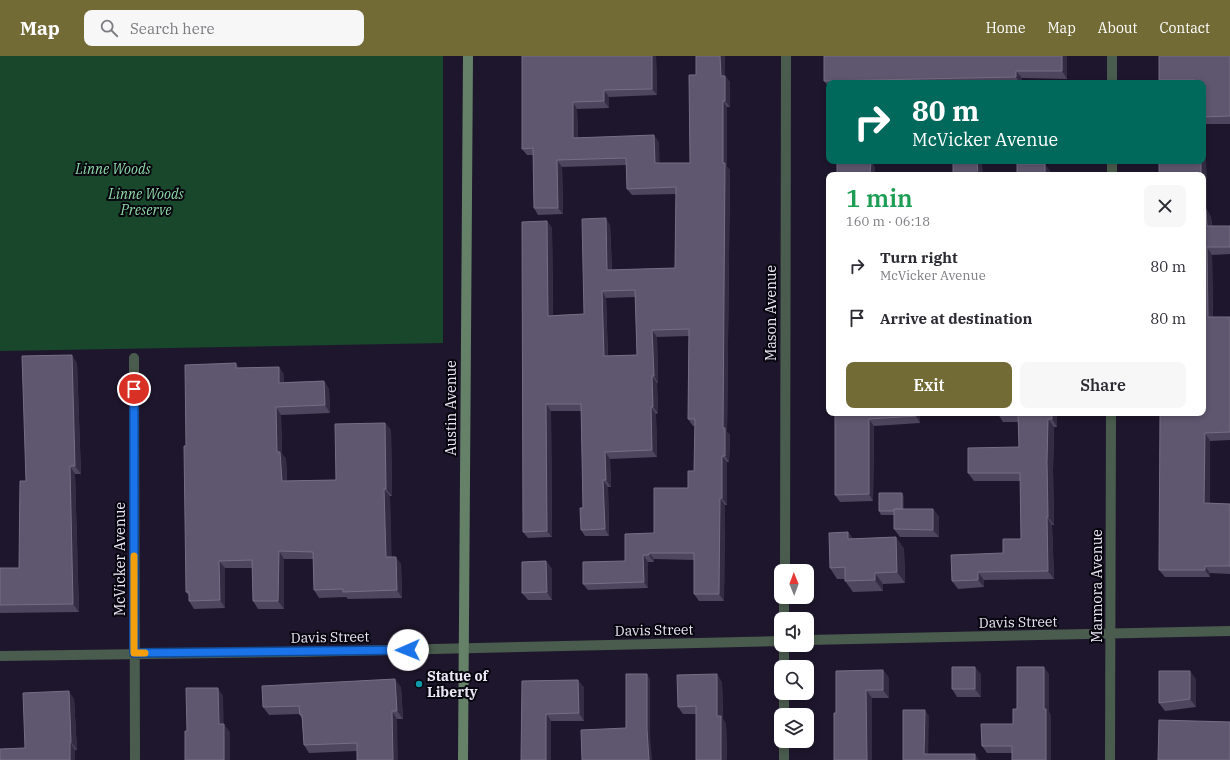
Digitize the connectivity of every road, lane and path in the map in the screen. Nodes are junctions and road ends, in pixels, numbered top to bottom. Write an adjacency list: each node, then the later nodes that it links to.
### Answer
1 (468, 56): 12 (street, Austin Avenue)
2 (786, 56): 7 (street, Mason Avenue)
3 (1112, 56): 4 (street)
4 (1112, 80)
5 (134, 358): 13 (street, McVicker Avenue)
6 (1111, 416): 9 (street, Marmora Avenue)
7 (784, 564)
8 (1230, 631): 9 (street, Davis Street)
9 (1110, 634): 10 (street, Davis Street); 19 (street, Marmora Avenue)
10 (814, 640)
11 (774, 641): 12 (street, Davis Street)
12 (464, 648): 13 (street, Davis Street); 17 (street, Austin Avenue)
13 (134, 653): 14 (street, Davis Street); 16 (street, McVicker Avenue)
14 (0, 656)
15 (784, 748): 18 (street)
16 (134, 760)
17 (463, 760)
18 (784, 760)
19 (1110, 760)

